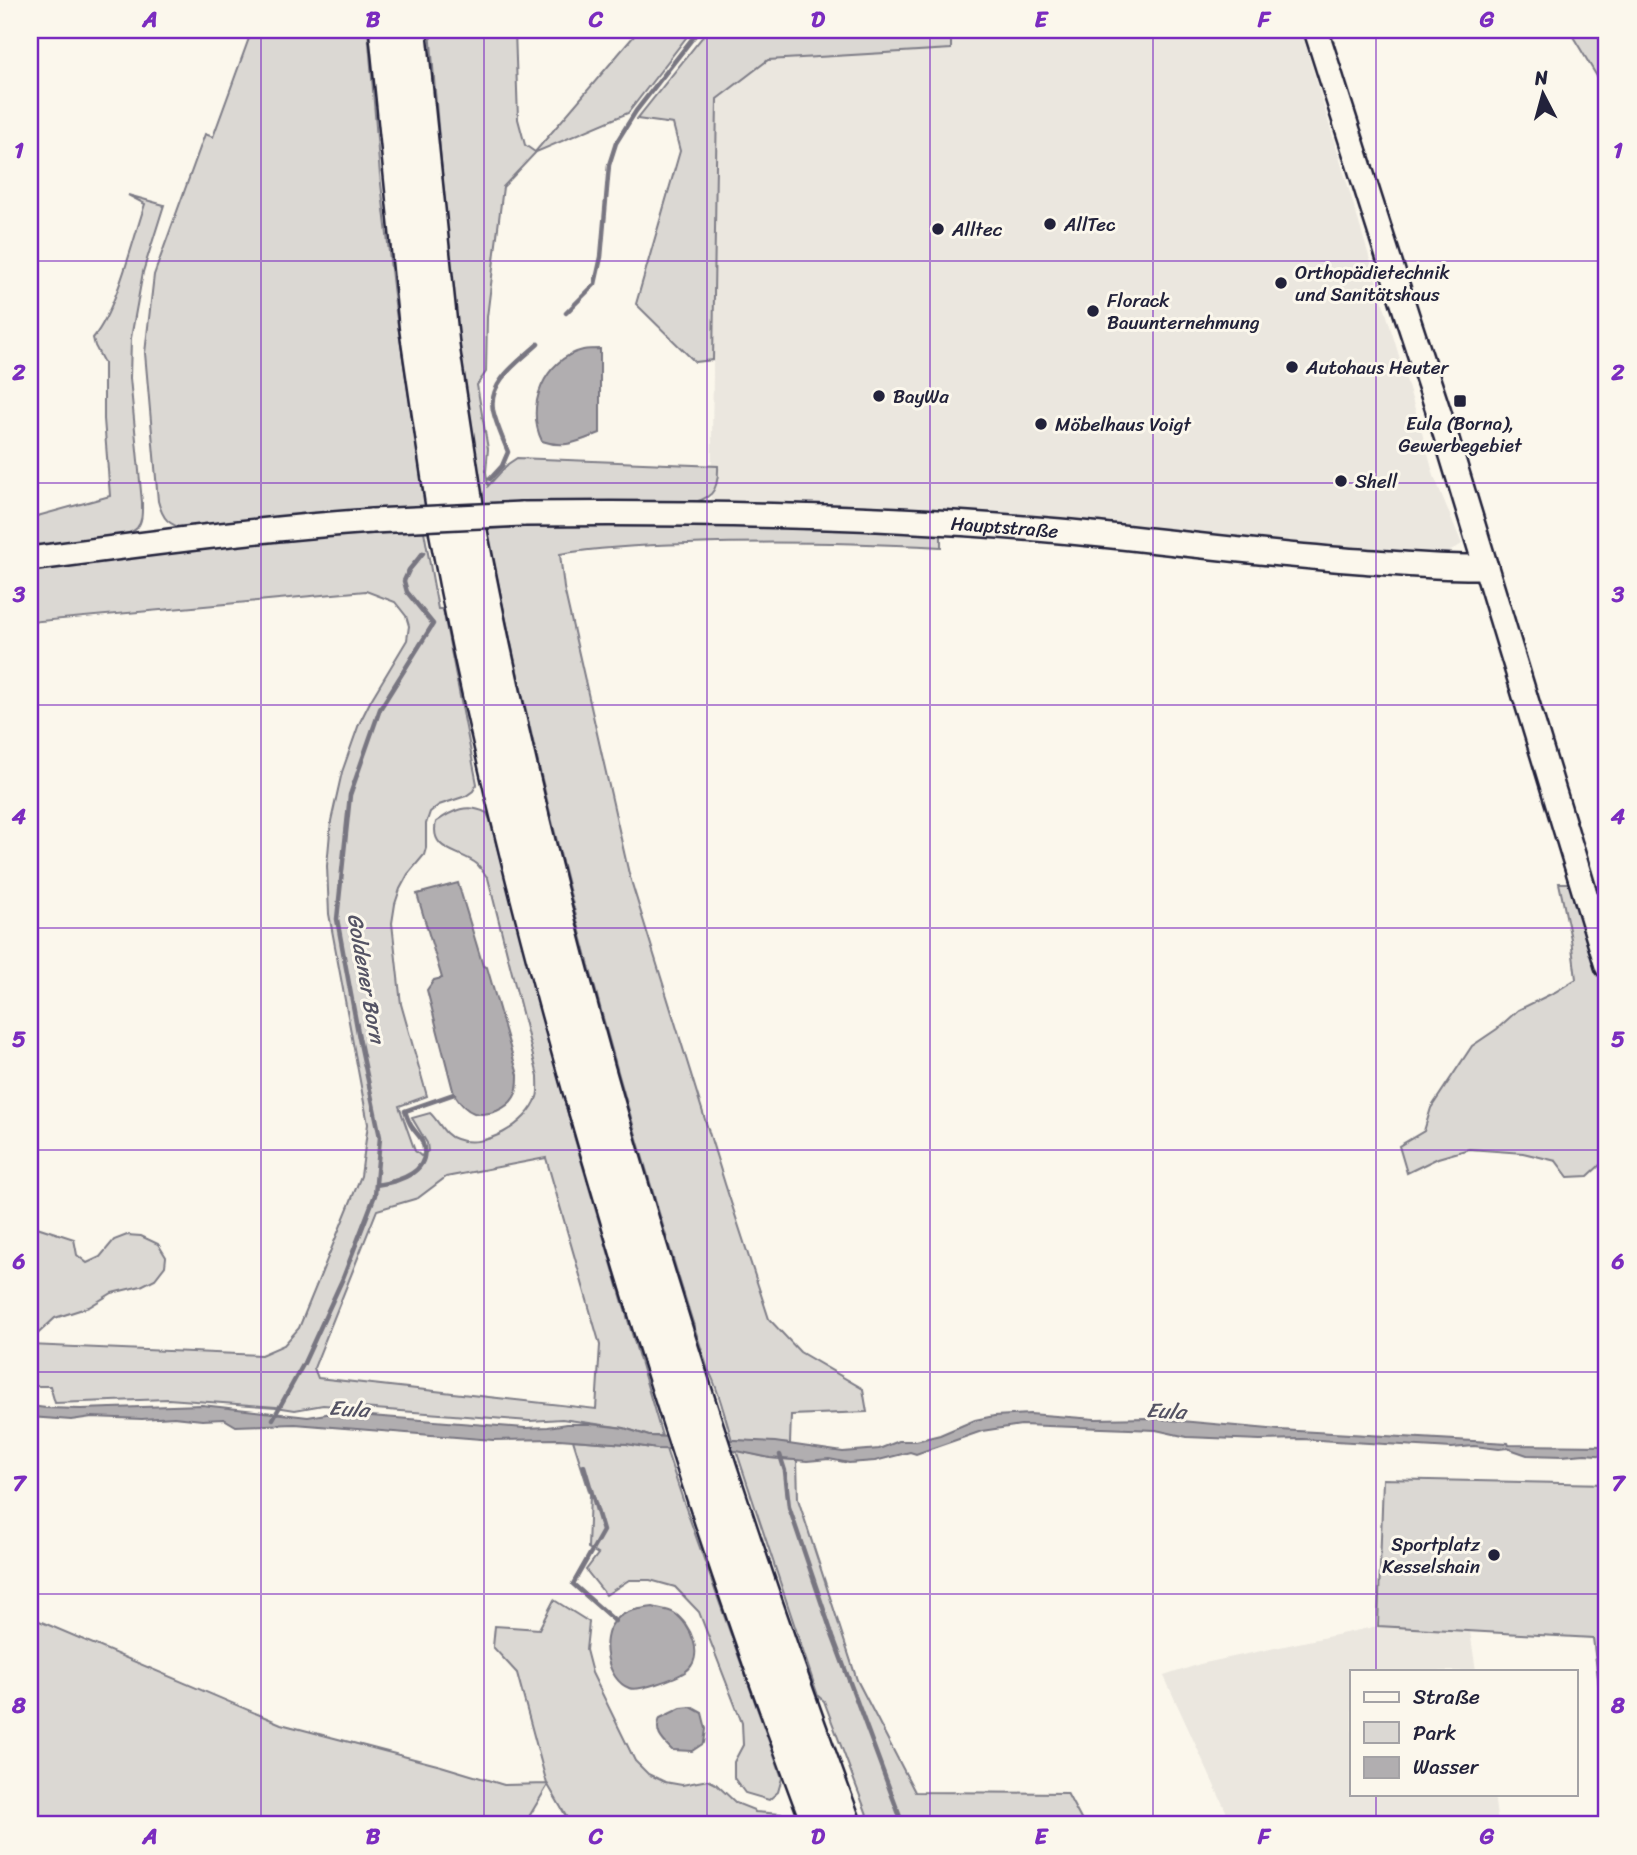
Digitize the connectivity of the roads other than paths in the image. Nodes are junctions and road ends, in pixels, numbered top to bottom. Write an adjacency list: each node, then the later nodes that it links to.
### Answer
1 (385, 30): 4 (highway)
2 (411, 30): 4 (highway)
3 (1316, 30): 6 (street)
4 (457, 519): 8 (highway)
5 (30, 559): 6 (street, Hauptstraße, bridge)
6 (1486, 567): 7 (street)
7 (1607, 966)
8 (719, 1504): 9 (highway); 10 (highway)
9 (818, 1825)
10 (846, 1825)

